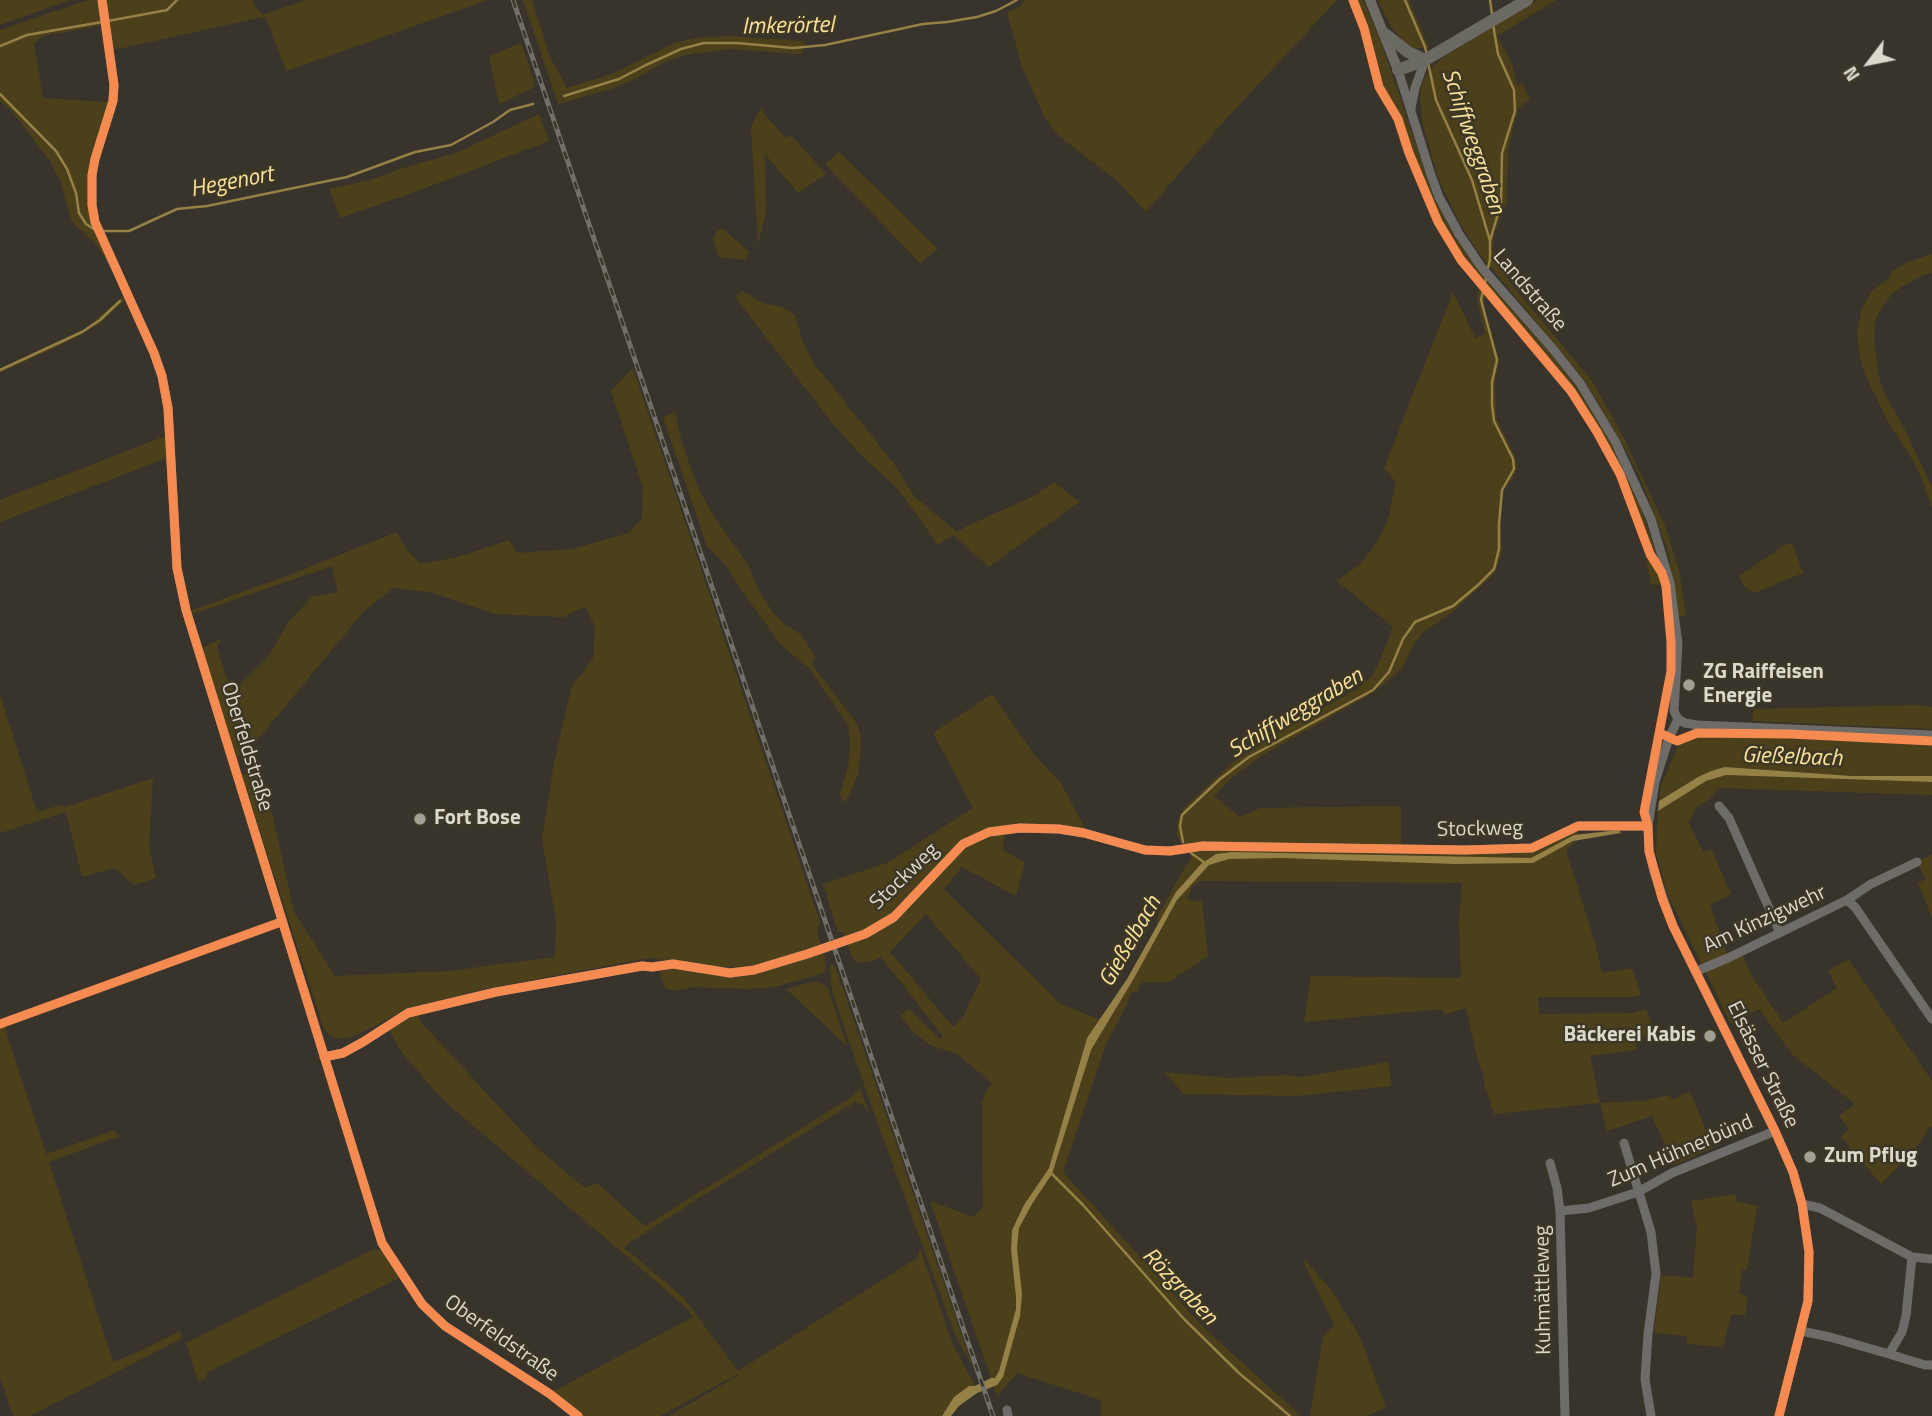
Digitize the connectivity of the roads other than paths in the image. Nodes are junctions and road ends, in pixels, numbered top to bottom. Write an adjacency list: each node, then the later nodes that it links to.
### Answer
1 (102, 0): 18 (street, Oberfeldstraße)
2 (1370, 0): 4 (main road, Landstraße)
3 (1527, 0): 5 (highway)
4 (1385, 34): 5 (highway); 6 (main road, Landstraße)
5 (1425, 60): 6 (highway); 7 (street)
6 (1398, 70): 7 (street, Landstraße)
7 (1410, 109): 8 (street, Landstraße)
8 (1651, 519): 9 (street, Elsässer Straße)
9 (1678, 719): 10 (street); 12 (street, Elsässer Straße)
10 (1932, 735)
11 (1719, 806): 15 (street)
12 (1648, 826): 16 (street, Elsässer Straße); 18 (street, Stockweg)
13 (1917, 862): 14 (street, Am Kinzigwehr)
14 (1847, 900): 15 (street, Am Kinzigwehr); 17 (street, Am Kinzigwehr)
15 (1780, 933): 16 (street, Am Kinzigwehr)
16 (1697, 971): 19 (street, Elsässer Straße)
17 (1932, 1019)
18 (324, 1057): 30 (street, Oberfeldstraße)
19 (1774, 1131): 22 (street, Zum Hühnerbünd); 23 (street, Elsässer Straße)
20 (1623, 1143): 22 (street)
21 (1550, 1163): 24 (street, Kuhmättleweg)
22 (1638, 1192): 24 (street, Zum Hühnerbünd); 32 (street)
23 (1802, 1204): 25 (street); 27 (street, Elsässer Straße)
24 (1560, 1211): 31 (street, Kuhmättleweg)
25 (1912, 1257): 26 (street); 28 (street)
26 (1932, 1259)
27 (1801, 1331): 28 (street); 33 (street, Elsässer Straße)
28 (1889, 1354): 29 (street)
29 (1932, 1364)
30 (578, 1416)
31 (1565, 1416)
32 (1651, 1416)
33 (1779, 1416)

